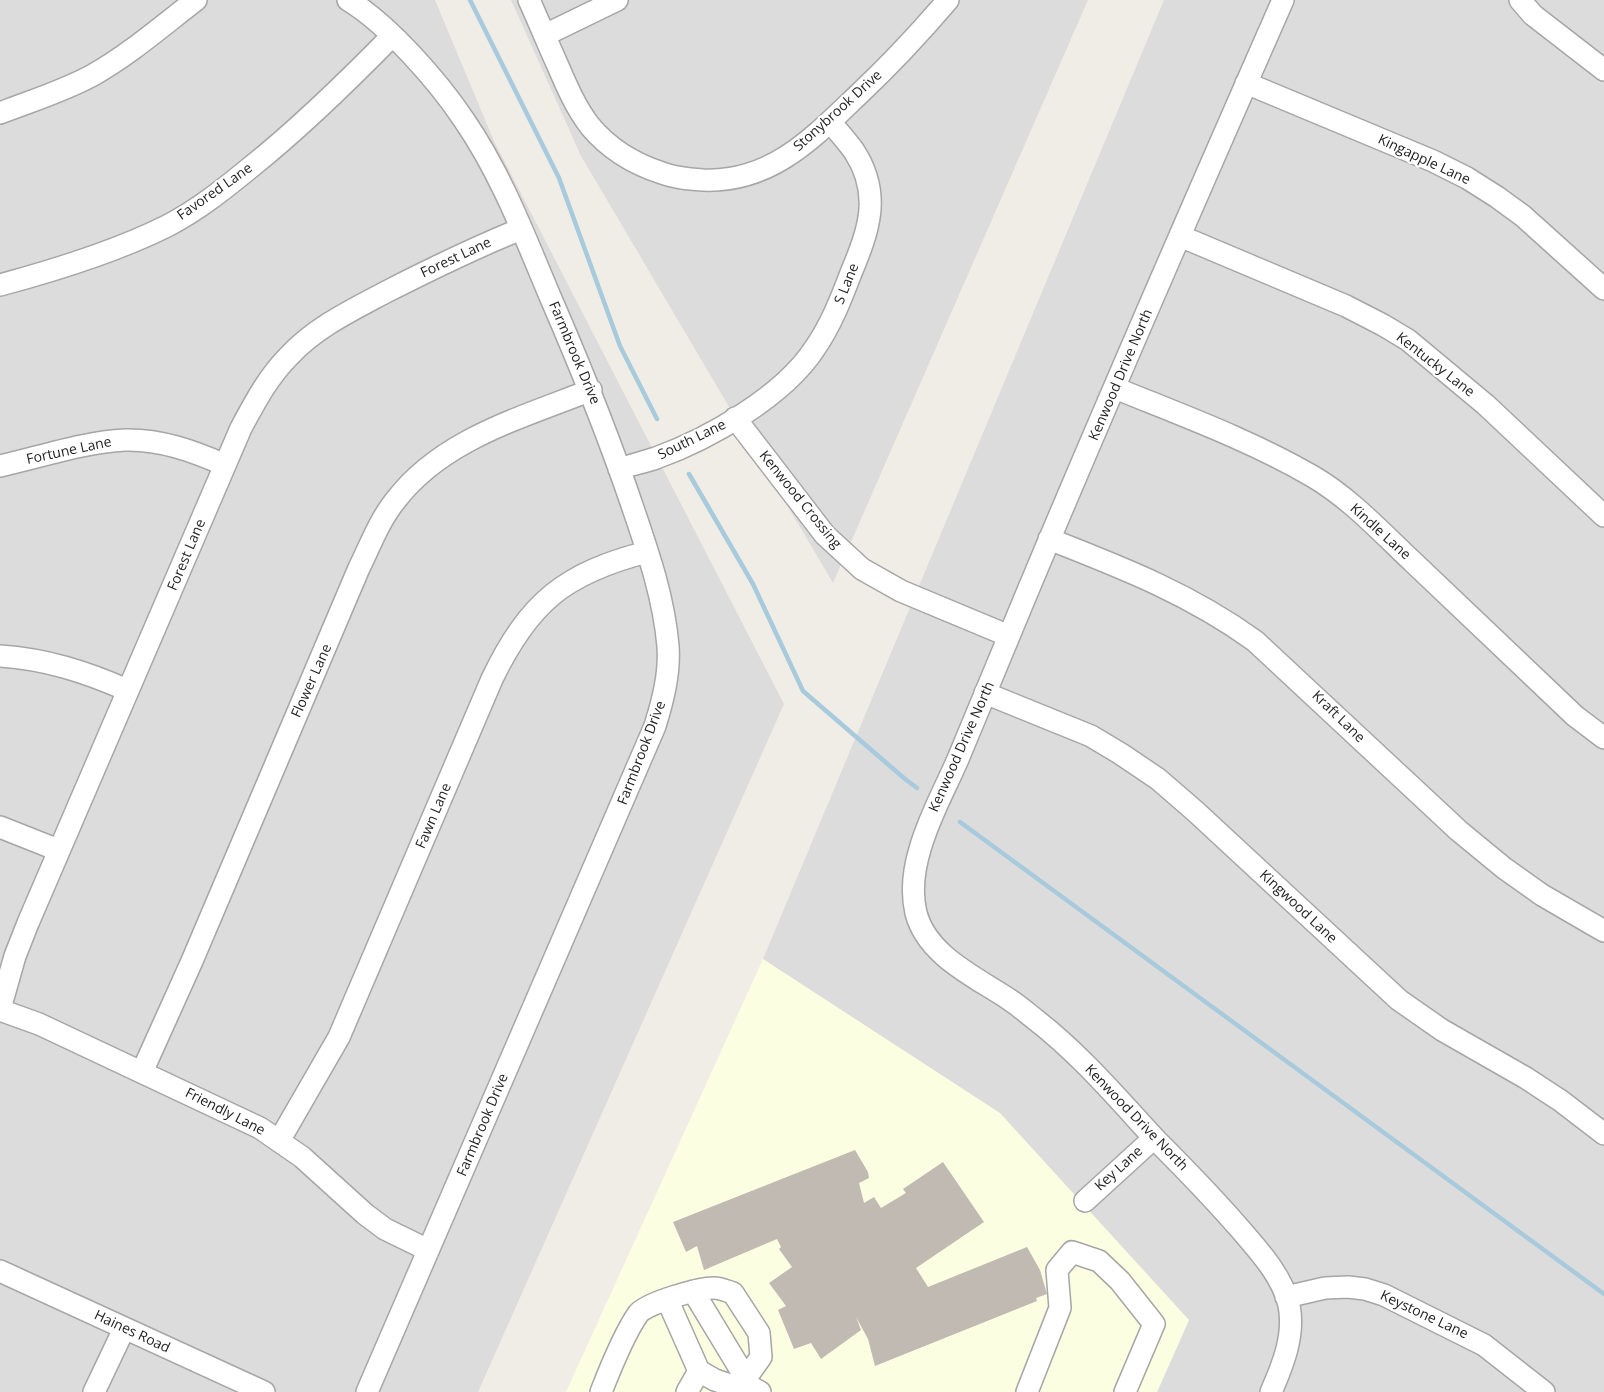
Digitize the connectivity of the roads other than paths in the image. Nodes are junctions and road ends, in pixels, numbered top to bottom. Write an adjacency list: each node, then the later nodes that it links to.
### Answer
1 (196, 0): 12 (street)
2 (348, 0): 9 (street, Farmbrook Drive)
3 (529, 0): 8 (street, Stonybrook Drive)
4 (617, 0): 8 (street)
5 (948, 0): 13 (street, Stonybrook Drive)
6 (1283, 0): 11 (street, Kenwood Drive North)
7 (1520, 0): 10 (street)
8 (545, 35): 13 (street, Stonybrook Drive)
9 (392, 36): 14 (street, Farmbrook Drive); 16 (street, Favored Lane)
10 (1604, 70)
11 (1246, 83): 15 (street, Kenwood Drive North); 17 (street, Kingapple Lane)
12 (0, 113)
13 (830, 122): 20 (street, S Lane)
14 (521, 228): 19 (street, Farmbrook Drive); 21 (street, Forest Lane)
15 (1180, 236): 18 (street, Kenwood Drive North); 24 (street, Kentucky Lane)
16 (0, 286)
17 (1604, 289)
18 (1115, 388): 25 (street, Kenwood Drive North); 31 (street, Kindle Lane)
19 (590, 390): 23 (street, Farmbrook Drive); 36 (street, Flower Lane)
20 (735, 418): 23 (street, South Lane); 27 (street, Kenwood Crossing)
21 (225, 465): 22 (street, Fortune Lane); 29 (street, Forest Lane)
22 (0, 466)
23 (619, 468): 26 (street, Farmbrook Drive)
24 (1604, 516)
25 (1049, 539): 27 (street, Kenwood Drive North); 34 (street, Kraft Lane)
26 (648, 552): 39 (street, Fawn Lane); 41 (street, Farmbrook Drive)
27 (1009, 636): 30 (street, Kenwood Drive North)
28 (0, 656): 29 (street)
29 (127, 690): 33 (street, Forest Lane)
30 (985, 693): 37 (street, Kingwood Lane); 38 (street, Kenwood Drive North)
31 (1604, 738)
32 (0, 827): 33 (street)
33 (58, 850): 35 (street, Forest Lane)
34 (1604, 930)
35 (0, 1009): 36 (street, Friendly Lane)
36 (142, 1072): 39 (street, Friendly Lane)
37 (1604, 1134)
38 (1154, 1138): 40 (street, Key Lane); 44 (street, Kenwood Drive North)
39 (280, 1140): 41 (street, Friendly Lane)
40 (1084, 1200)
41 (428, 1250): 51 (street, Farmbrook Drive)
42 (0, 1272): 46 (street, Haines Road)
43 (693, 1291): 45 (street); 48 (street); 48 (street)
44 (1286, 1297): 56 (street, Kenwood Drive North); 57 (street, Keystone Lane)
45 (667, 1299): 47 (street); 52 (street)
46 (124, 1329): 49 (street); 50 (street, Haines Road)
47 (698, 1370): 48 (street); 53 (street)
48 (743, 1387)
49 (94, 1392)
50 (264, 1392)
51 (368, 1392)
52 (602, 1392)
53 (687, 1392)
54 (1027, 1392): 55 (street)
55 (1125, 1392)
56 (1271, 1392)
57 (1544, 1392)

